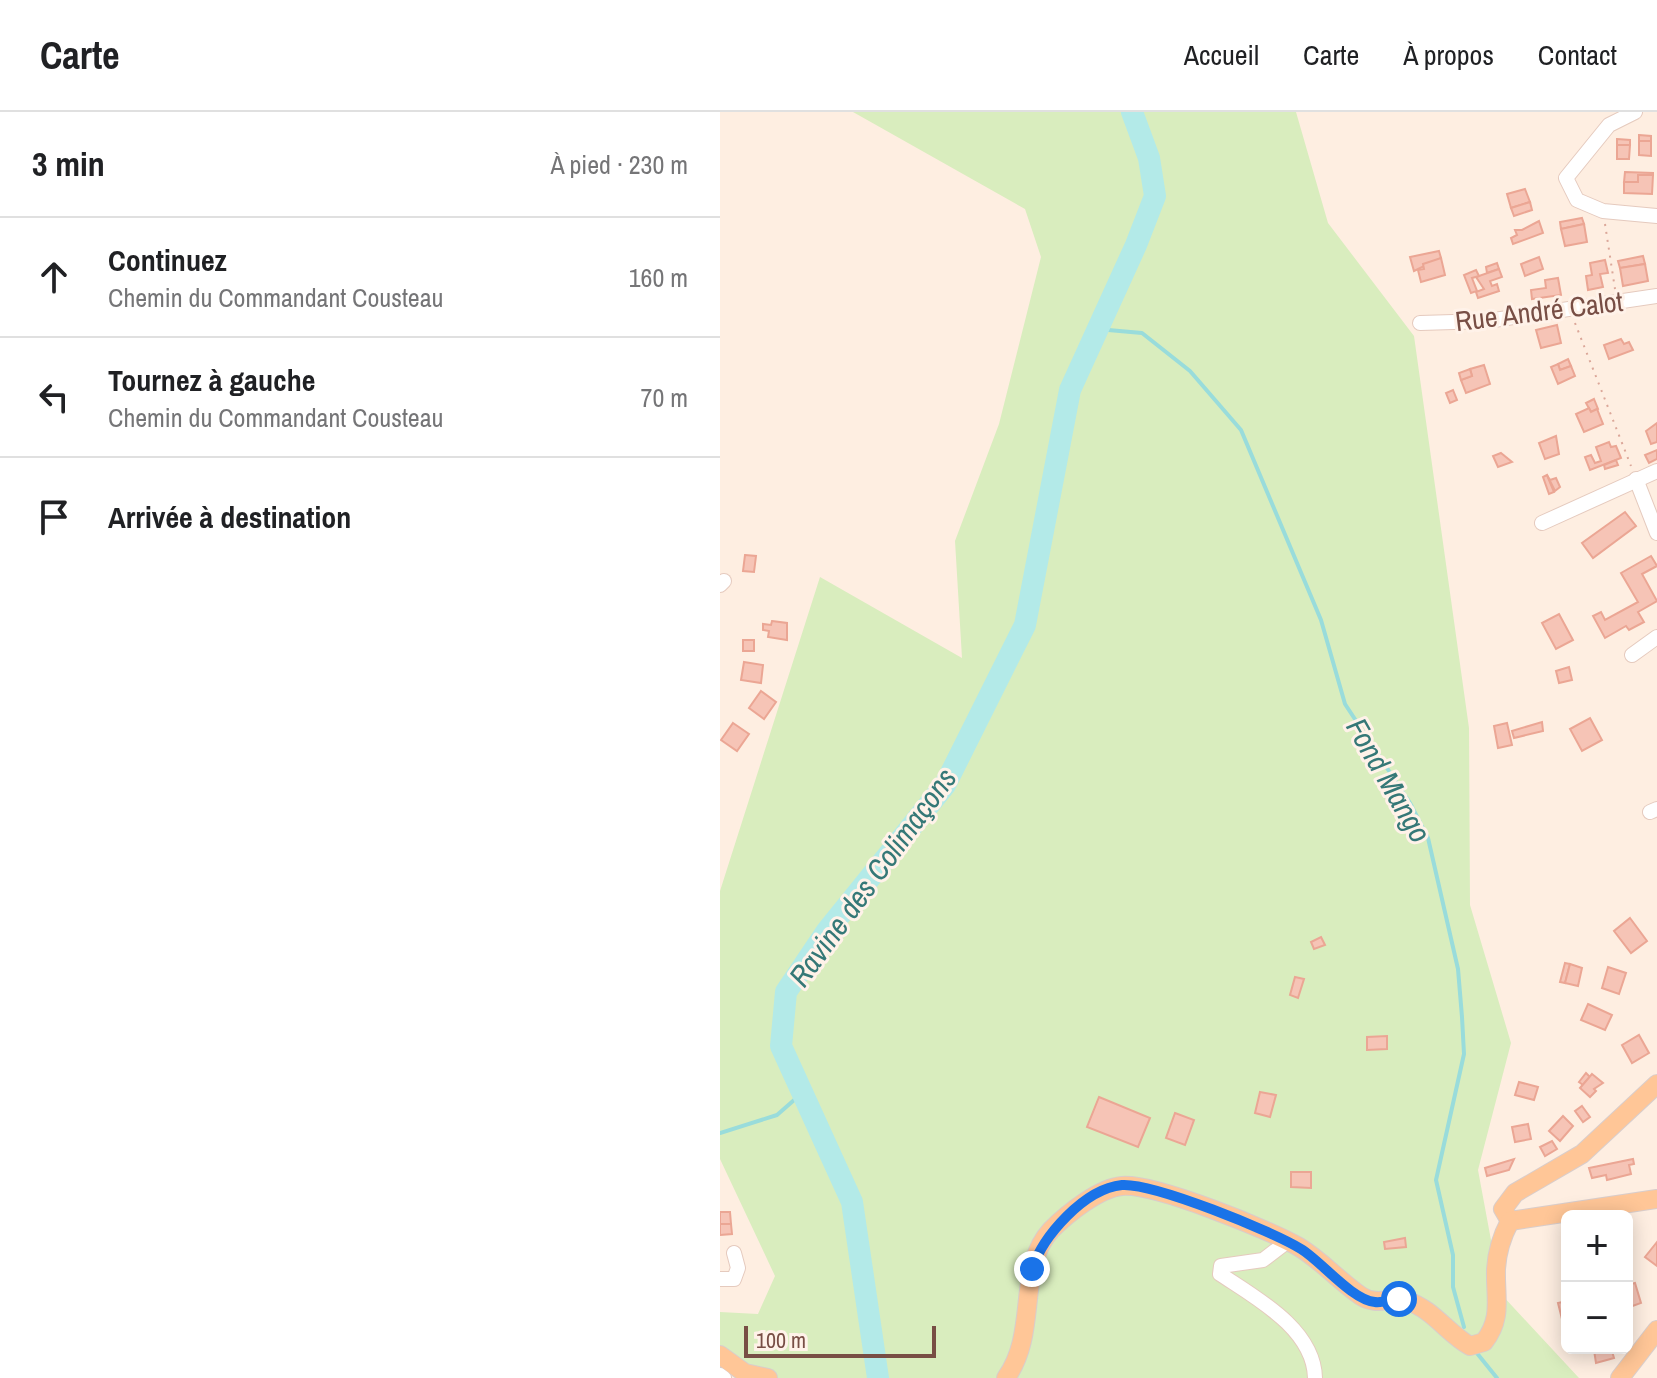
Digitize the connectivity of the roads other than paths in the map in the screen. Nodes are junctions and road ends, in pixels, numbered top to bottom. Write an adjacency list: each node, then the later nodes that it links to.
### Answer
1 (1635, 112): 2 (street)
2 (1657, 216)
3 (1657, 296): 4 (street, Rue André Calot)
4 (1420, 323)
5 (1657, 471): 6 (street)
6 (1636, 479): 7 (street); 8 (street)
7 (1542, 523)
8 (1657, 533)
9 (1657, 637): 10 (street)
10 (1632, 655)
11 (1657, 1084): 13 (main road)
12 (1657, 1199): 13 (main road)
13 (1510, 1221): 14 (main road)
14 (1288, 1241): 20 (main road); 21 (street)
15 (734, 1253): 16 (street)
16 (720, 1279)
17 (1657, 1330): 22 (main road)
18 (720, 1355): 19 (main road)
19 (768, 1378)
20 (1006, 1378)
21 (1315, 1378)
22 (1620, 1378)

